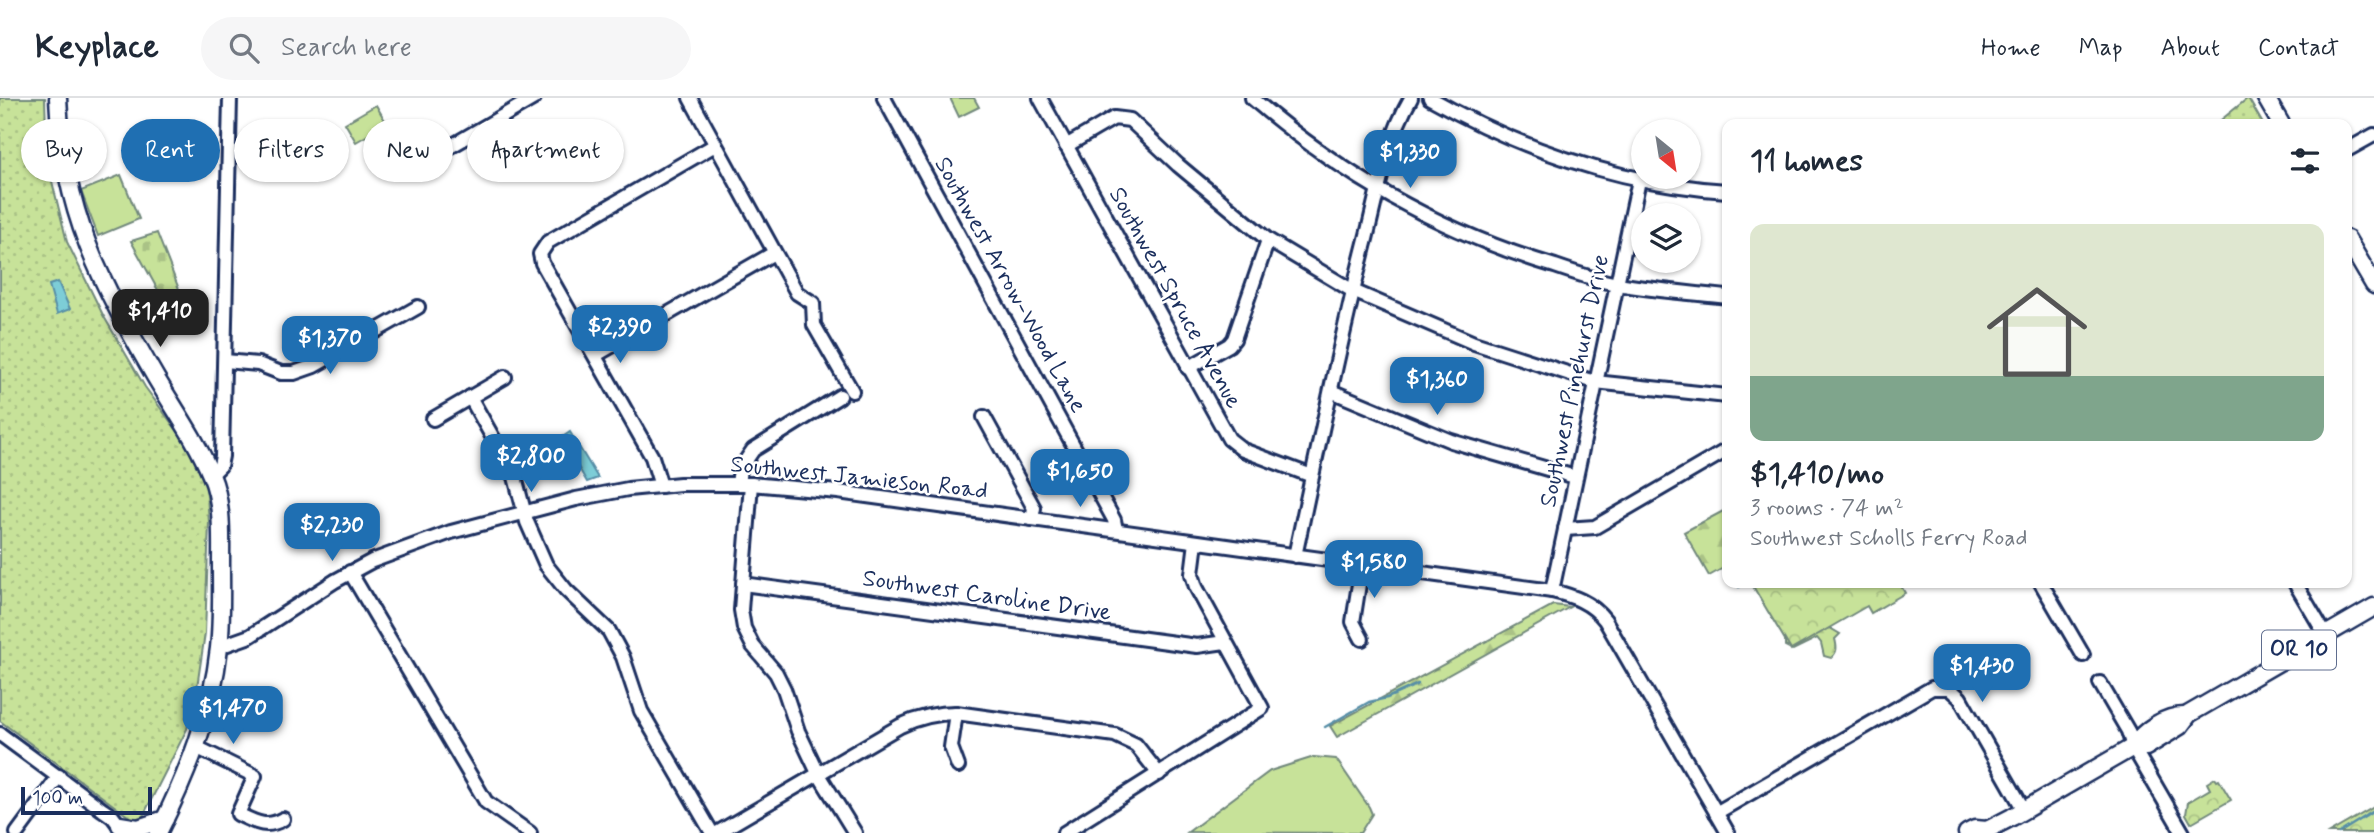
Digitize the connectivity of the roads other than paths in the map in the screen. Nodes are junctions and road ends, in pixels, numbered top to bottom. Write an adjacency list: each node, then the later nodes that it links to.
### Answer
1 (58, 98): 41 (main road)
2 (230, 98): 31 (street)
3 (534, 98): 13 (street)
4 (690, 98): 14 (street)
5 (884, 98): 49 (street, Southwest Arrow-Wood Lane)
6 (1040, 98): 15 (street, Southwest Spruce Avenue)
7 (1252, 98): 21 (street)
8 (1411, 98): 21 (street)
9 (1430, 98): 17 (street)
10 (2266, 98): 11 (main road)
11 (2278, 119)
12 (2374, 135): 16 (street)
13 (453, 145)
14 (715, 145): 24 (street); 30 (street)
15 (1066, 146): 22 (street); 32 (street, Southwest Spruce Avenue)
16 (2352, 147)
17 (1631, 178)
18 (1701, 188): 20 (street)
19 (1637, 189): 25 (street, Southwest Pinehurst Drive)
20 (1722, 190)
21 (1378, 191): 25 (street); 27 (street)
22 (1268, 240): 27 (street); 32 (street)
23 (2352, 248): 26 (main road)
24 (774, 253): 30 (street); 44 (street)
25 (1617, 284): 28 (street); 34 (street, Southwest Pinehurst Drive)
26 (2374, 285)
27 (1353, 291): 34 (street); 35 (street)
28 (1722, 296)
29 (418, 307): 31 (street)
30 (596, 355): 45 (street)
31 (225, 361): 41 (street)
32 (1188, 368): 42 (street, Southwest Spruce Avenue)
33 (505, 377): 37 (street)
34 (1595, 382): 36 (street); 43 (street, Southwest Pinehurst Drive)
35 (1331, 391): 42 (street); 43 (street)
36 (1722, 395)
37 (470, 397): 39 (street); 46 (street)
38 (984, 417): 47 (street)
39 (433, 419)
40 (1722, 453): 48 (street)
41 (211, 475): 62 (main road)
42 (1312, 476): 51 (street)
43 (1575, 477): 48 (street, Southwest Pinehurst Drive)
44 (745, 484): 45 (street, Southwest Jamieson Road); 47 (street, Southwest Jamieson Road); 54 (street)
45 (662, 486): 46 (street, Southwest Jamieson Road)
46 (525, 513): 53 (street, Southwest Jamieson Road); 81 (street)
47 (1032, 519): 49 (street, Southwest Jamieson Road)
48 (1565, 529): 57 (street, Southwest Pinehurst Drive)
49 (1116, 530): 50 (street, Southwest Jamieson Road)
50 (1196, 542): 51 (street, Southwest Jamieson Road); 61 (street)
51 (1295, 556): 52 (street, Southwest Jamieson Road)
52 (1362, 565): 57 (street, Southwest Jamieson Road); 60 (street)
53 (350, 572): 62 (street, Southwest Jamieson Road); 80 (street)
54 (743, 584): 61 (street, Southwest Caroline Drive); 70 (street)
55 (2044, 588): 63 (street)
56 (2298, 588): 59 (street)
57 (1552, 592): 74 (street, Southwest Jamieson Road)
58 (2374, 607): 59 (main road, OR 10)
59 (2325, 634): 68 (main road, OR 10)
60 (1362, 639)
61 (1225, 642): 71 (street)
62 (219, 647): 67 (main road)
63 (2083, 655)
64 (2100, 683): 68 (street)
65 (956, 713): 69 (street); 70 (street); 71 (street)
66 (0, 734): 72 (street)
67 (196, 747): 75 (street); 76 (main road)
68 (2133, 747): 73 (main road, OR 10); 86 (street)
69 (958, 766)
70 (818, 773): 81 (street); 82 (street)
71 (1159, 774): 83 (street)
72 (59, 776): 77 (street); 79 (street)
73 (2024, 810): 74 (street); 78 (main road, OR 10)
74 (1716, 813): 84 (street, Southwest Jamieson Road)
75 (283, 819)
76 (162, 826): 77 (main road)
77 (122, 829)
78 (1986, 831): 85 (main road, OR 10)
79 (17, 833)
80 (530, 833)
81 (715, 833)
82 (855, 833)
83 (1064, 833)
84 (1728, 833)
85 (1967, 833)
86 (2183, 833)

